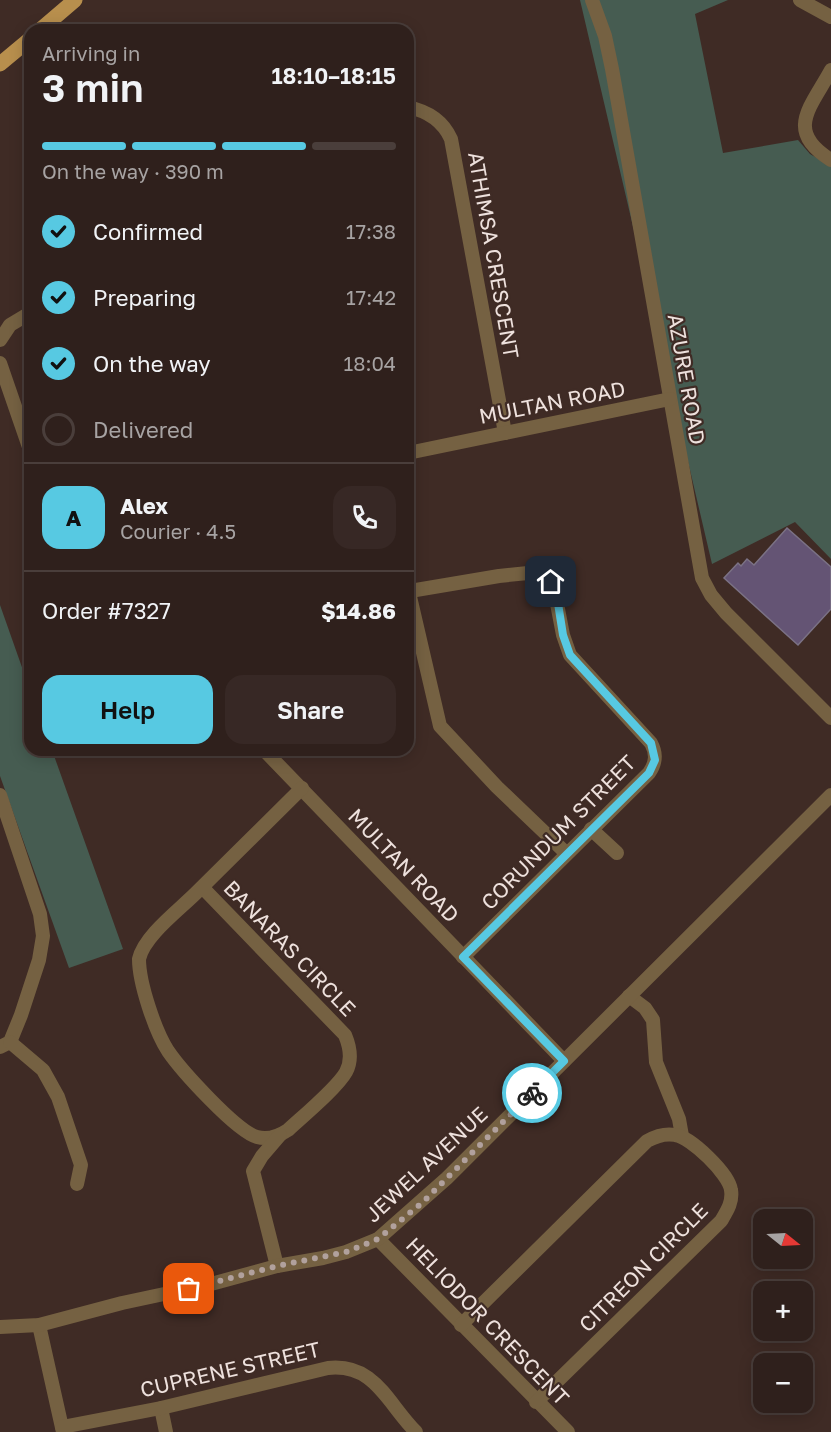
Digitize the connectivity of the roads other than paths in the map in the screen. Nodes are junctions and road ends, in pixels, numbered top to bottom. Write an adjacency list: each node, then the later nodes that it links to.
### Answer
1 (75, 0): 5 (main road)
2 (592, 0): 14 (street, AZURE ROAD)
3 (800, 0): 4 (street)
4 (831, 17)
5 (47, 24)
6 (24, 44): 7 (main road)
7 (0, 64)
8 (831, 70): 10 (street)
9 (414, 109): 16 (street, ATHIMSA CRESCENT)
10 (831, 160)
11 (24, 317): 12 (street)
12 (0, 340)
13 (0, 363): 15 (street)
14 (670, 399): 16 (street, MULTAN ROAD); 20 (street, AZURE ROAD)
15 (24, 433)
16 (505, 433): 17 (street, MULTAN ROAD)
17 (414, 452)
18 (414, 589): 25 (street, CORUNDUM STREET)
19 (414, 612): 26 (street)
20 (831, 718)
21 (270, 756): 22 (street, MULTAN ROAD)
22 (302, 788): 28 (street, BANARAS CIRCLE); 29 (street, MULTAN ROAD)
23 (0, 795): 31 (street)
24 (831, 795): 30 (street, JEWEL AVENUE)
25 (591, 829): 26 (street, CORUNDUM STREET); 27 (street)
26 (566, 853): 29 (street, CORUNDUM STREET)
27 (617, 854)
28 (202, 887): 33 (street, BANARAS CIRCLE); 33 (street, BANARAS CIRCLE)
29 (463, 957): 32 (street, MULTAN ROAD)
30 (629, 996): 32 (street, JEWEL AVENUE); 34 (street)
31 (5, 1044): 35 (street)
32 (564, 1061): 36 (street, JEWEL AVENUE)
33 (280, 1135): 37 (street)
34 (682, 1136): 39 (street); 41 (street, CITREON CIRCLE)
35 (77, 1184)
36 (378, 1239): 37 (street, JEWEL AVENUE); 39 (street, HELIODOR CRESCENT)
37 (277, 1266): 38 (street, JEWEL AVENUE)
38 (39, 1325): 40 (street, JEWEL AVENUE); 43 (street)
39 (461, 1325): 41 (street, HELIODOR CRESCENT)
40 (0, 1327)
41 (537, 1402): 46 (street, HELIODOR CRESCENT)
42 (161, 1408): 43 (street, CUPRENE STREET); 44 (street); 45 (street, CUPRENE STREET)
43 (62, 1430)
44 (166, 1432)
45 (417, 1432)
46 (568, 1432)

